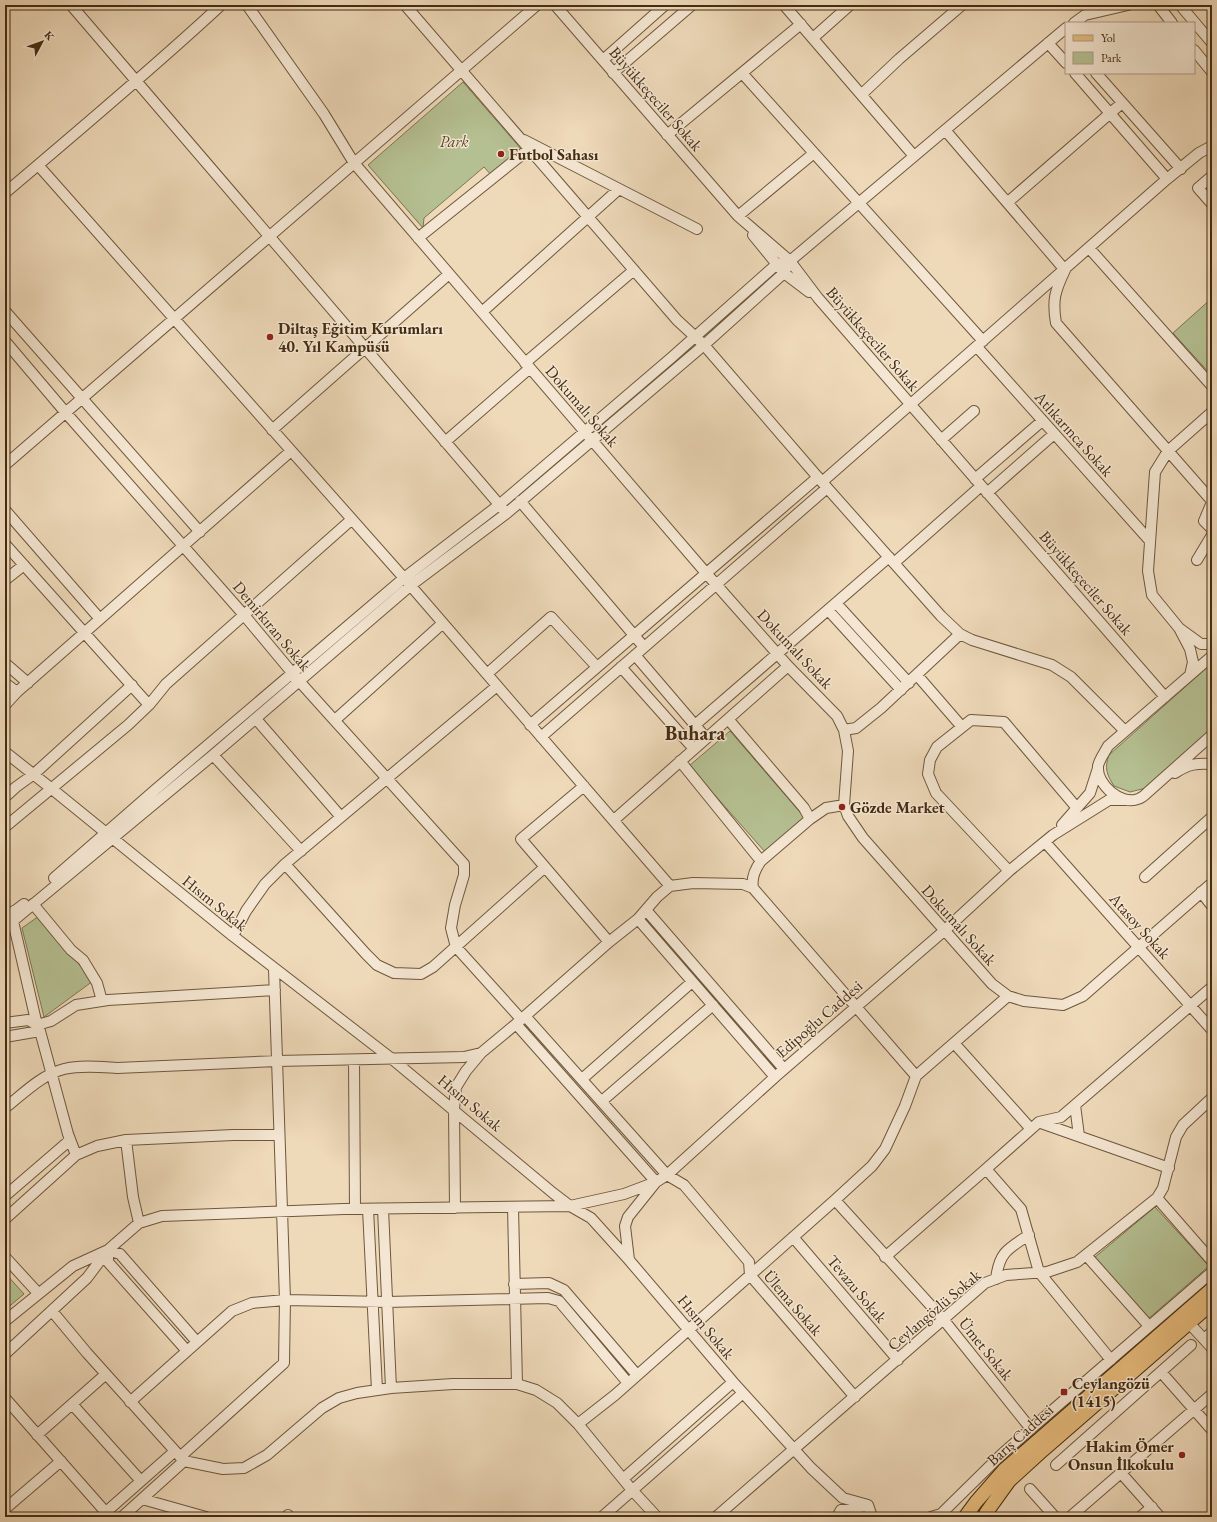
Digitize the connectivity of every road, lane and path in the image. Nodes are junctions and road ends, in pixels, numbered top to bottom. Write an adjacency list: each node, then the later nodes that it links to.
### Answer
1 (71, 5): 33 (street)
2 (221, 5): 33 (street)
3 (247, 5): 44 (street, Dokumalı Sokak)
4 (405, 5): 27 (street)
5 (537, 5): 27 (street)
6 (555, 5): 25 (street, Büyükkeçeciler Sokak)
7 (665, 5): 25 (street)
8 (692, 5): 28 (street)
9 (784, 5): 19 (street)
10 (850, 5): 21 (street)
11 (962, 5): 34 (street)
12 (1128, 5): 15 (street)
13 (1158, 5): 16 (street)
14 (1180, 5): 17 (street)
15 (1075, 22)
16 (1171, 22)
17 (1194, 22)
18 (1195, 23): 23 (street)
19 (801, 24): 21 (street); 30 (street)
20 (1064, 33): 22 (street)
21 (813, 38): 34 (street)
22 (1048, 43): 26 (street); 37 (street)
23 (1212, 43)
24 (1195, 51): 29 (street)
25 (603, 60): 28 (street, Büyükkeçeciler Sokak)
26 (1065, 62)
27 (461, 70): 39 (street); 44 (street)
28 (613, 72): 38 (street, Büyükkeçeciler Sokak)
29 (1212, 72)
30 (742, 73): 38 (street); 42 (street, Atlıkarınca Sokak)
31 (1076, 74): 36 (street)
32 (1097, 74): 35 (street)
33 (136, 80): 45 (street); 57 (street)
34 (862, 94): 43 (street)
35 (1122, 103): 36 (street); 46 (street)
36 (1110, 113): 48 (street); 51 (street)
37 (945, 130): 43 (street); 51 (street)
38 (667, 135): 54 (street, Büyükkeçeciler Sokak)
39 (519, 137): 41 (street); 49 (street)
40 (1212, 146): 46 (street)
41 (529, 149): 55 (street); 58 (street)
42 (814, 153): 52 (street, Atlıkarınca Sokak); 54 (street)
43 (914, 156): 52 (street)
44 (354, 163): 57 (street); 58 (street, Dokumalı Sokak)
45 (38, 165): 50 (street); 69 (street)
46 (1180, 169): 48 (street)
47 (1212, 176): 53 (street)
48 (1167, 179): 59 (street)
49 (620, 189): 55 (street); 56 (street)
50 (5, 193)
51 (1008, 202): 63 (street)
52 (859, 203): 60 (street); 73 (street, Atlıkarınca Sokak)
53 (1212, 204)
54 (738, 216): 60 (street, Büyükkeçeciler Sokak); 61 (street)
55 (587, 217): 62 (street); 68 (street)
56 (697, 229)
57 (269, 236): 69 (street); 74 (street)
58 (418, 238): 65 (street, Dokumalı Sokak)
59 (1089, 248): 63 (street); 76 (street)
60 (790, 261): 61 (street); 64 (street); 66 (street, Büyükkeçeciler Sokak)
61 (777, 264): 64 (street); 70 (street)
62 (634, 270): 70 (street); 75 (street)
63 (1064, 270): 73 (street); 88 (street)
64 (784, 273): 66 (street); 72 (street)
65 (449, 274): 68 (street, Dokumalı Sokak); 74 (street)
66 (818, 298): 78 (street, Büyükkeçeciler Sokak)
67 (5, 310): 77 (street)
68 (482, 312): 75 (street, Dokumalı Sokak)
69 (174, 319): 77 (street); 83 (street)
70 (695, 337): 72 (street); 85 (street)
71 (5, 341): 81 (street, Demirkıran Sokak)
72 (704, 344): 85 (street); 91 (street)
73 (980, 344): 78 (street); 82 (street, Atlıkarınca Sokak)
74 (365, 348): 83 (street); 87 (street)
75 (528, 365): 85 (street, Dokumalı Sokak); 87 (street)
76 (1212, 386)
77 (82, 398): 81 (street); 100 (street)
78 (911, 405): 86 (street, Büyükkeçeciler Sokak); 91 (street)
79 (974, 411): 86 (street)
80 (1212, 412): 88 (street)
81 (66, 413): 90 (street); 104 (street, Demirkıran Sokak)
82 (1042, 421): 84 (street, Atlıkarınca Sokak); 92 (street)
83 (272, 430): 89 (street)
84 (1054, 434): 92 (street); 102 (street, Atlıkarınca Sokak)
85 (588, 436): 93 (street); 95 (street); 108 (street, Dokumalı Sokak)
86 (941, 440): 92 (street, Büyükkeçeciler Sokak)
87 (445, 442): 95 (street)
88 (1168, 450): 94 (street); 102 (street)
89 (291, 451): 98 (street); 100 (street)
90 (5, 465)
91 (822, 482): 105 (street); 108 (street); 111 (street)
92 (981, 486): 105 (street); 140 (street, Büyükkeçeciler Sokak)
93 (520, 501): 97 (street); 120 (street)
94 (1212, 501): 99 (street)
95 (499, 505): 97 (street); 110 (street)
96 (5, 510): 115 (street)
97 (506, 513): 110 (street)
98 (352, 520): 110 (street); 114 (street)
99 (1212, 529)
100 (200, 532): 104 (street)
101 (1212, 535): 106 (street)
102 (1150, 541): 117 (street)
103 (5, 544): 107 (street)
104 (184, 546): 114 (street, Demirkıran Sokak); 115 (street)
105 (892, 560): 112 (street); 119 (street)
106 (1197, 560)
107 (24, 565): 109 (street); 118 (street)
108 (706, 573): 111 (street, Dokumalı Sokak); 120 (street)
109 (5, 580)
110 (407, 582): 116 (street); 133 (street)
111 (716, 584): 122 (street); 123 (street, Dokumalı Sokak)
112 (836, 603): 113 (street); 138 (street)
113 (828, 610): 123 (street); 138 (street)
114 (244, 615): 133 (street, Demirkıran Sokak); 141 (street)
115 (100, 619): 118 (street)
116 (442, 623): 130 (street); 145 (street)
117 (1179, 628): 121 (street); 131 (street)
118 (85, 633): 135 (street); 136 (street)
119 (960, 634): 132 (street); 150 (street)
120 (634, 635): 122 (street); 128 (street)
121 (1212, 644)
122 (644, 647): 124 (street)
123 (777, 654): 127 (street, Dokumalı Sokak); 147 (street)
124 (635, 655): 129 (street); 147 (street)
125 (1212, 656): 131 (street)
126 (5, 663): 135 (street)
127 (788, 666): 144 (street); 149 (street, Dokumalı Sokak)
128 (597, 667): 130 (street); 146 (street)
129 (621, 667): 152 (street); 154 (street)
130 (487, 674): 137 (street)
131 (1190, 674): 140 (street)
132 (917, 675): 138 (street); 148 (street)
133 (296, 677): 143 (street); 145 (street, Demirkıran Sokak); 174 (street)
134 (5, 683): 139 (street)
135 (28, 683): 139 (street)
136 (132, 686): 141 (street); 160 (street)
137 (497, 686): 146 (street); 161 (street)
138 (905, 686): 149 (street)
139 (17, 692): 142 (street)
140 (1165, 697): 150 (street)
141 (149, 704): 164 (street)
142 (5, 705)
143 (256, 719): 156 (street); 170 (street)
144 (728, 719): 153 (street); 171 (street)
145 (335, 720): 161 (street, Demirkıran Sokak)
146 (530, 725): 152 (street)
147 (695, 725): 153 (street)
148 (962, 727): 168 (street); 180 (street)
149 (844, 730): 167 (street, Dokumalı Sokak)
150 (1125, 731): 159 (street)
151 (1212, 735): 162 (street)
152 (541, 737): 163 (street)
153 (706, 738): 154 (street)
154 (694, 749): 157 (street)
155 (5, 752): 160 (street, Hısım Sokak)
156 (213, 755): 174 (street); 176 (street)
157 (680, 761): 172 (street); 177 (street)
158 (1212, 764): 162 (street)
159 (1098, 766): 166 (street); 168 (street)
160 (34, 774): 164 (street, Hısım Sokak); 165 (street)
161 (387, 778): 170 (street); 194 (street, Demirkıran Sokak)
162 (1157, 785): 166 (street)
163 (584, 786): 172 (street); 179 (street)
164 (52, 789): 173 (street); 174 (street, Hısım Sokak)
165 (5, 797)
166 (1127, 800): 175 (street)
167 (844, 805): 171 (street); 191 (street, Dokumalı Sokak)
168 (1077, 808): 175 (street)
169 (1212, 816): 181 (street)
170 (341, 817): 176 (street)
171 (810, 819): 177 (street)
172 (614, 820): 183 (street)
173 (5, 827)
174 (109, 836): 186 (street); 190 (street); 192 (street, Hısım Sokak)
175 (1049, 839): 180 (street, Edipoğlu Caddesi); 195 (street, Atasoy Sokak)
176 (301, 851): 178 (street)
177 (761, 861): 184 (street)
178 (286, 864): 192 (street); 194 (street)
179 (545, 867): 193 (street); 194 (street)
180 (1009, 871): 191 (street, Edipoğlu Caddesi)
181 (1145, 877)
182 (1212, 883): 185 (street, Dokumalı Sokak)
183 (670, 886): 184 (street); 188 (street)
184 (752, 888): 203 (street)
185 (1201, 892): 187 (street); 195 (street, Dokumalı Sokak)
186 (32, 904): 190 (street); 201 (street)
187 (1212, 906)
188 (646, 910): 189 (street); 215 (street)
189 (638, 919): 193 (street); 197 (street)
190 (8, 920): 207 (street)
191 (945, 930): 200 (street, Dokumalı Sokak); 203 (street, Edipoğlu Caddesi)
192 (233, 936): 196 (street, Hısım Sokak)
193 (609, 942): 205 (street)
194 (456, 947): 205 (street)
195 (1138, 947): 200 (street, Dokumalı Sokak); 204 (street, Atasoy Sokak)
196 (274, 969): 199 (street); 212 (street, Hısım Sokak)
197 (692, 982): 202 (street); 219 (street)
198 (1212, 987): 204 (street)
199 (275, 990): 201 (street); 214 (street)
200 (1008, 996): 210 (street)
201 (102, 1001): 207 (street)
202 (712, 1005): 218 (street); 221 (street)
203 (857, 1006): 215 (street, Edipoğlu Caddesi); 217 (street)
204 (1190, 1006): 208 (street, Atasoy Sokak); 222 (street)
205 (521, 1020): 211 (street); 219 (street); 234 (street)
206 (5, 1023): 207 (street)
207 (38, 1028): 209 (street); 216 (street)
208 (1212, 1030)
209 (5, 1037)
210 (954, 1043): 217 (street); 225 (street)
211 (481, 1052): 212 (street); 224 (street)
212 (392, 1059): 213 (street); 224 (street, Hısım Sokak)
213 (354, 1060): 214 (street); 241 (street)
214 (277, 1061): 216 (street); 226 (street)
215 (784, 1069): 218 (street, Edipoğlu Caddesi)
216 (51, 1075): 223 (street); 228 (street)
217 (916, 1076): 237 (street)
218 (775, 1077): 233 (street, Edipoğlu Caddesi)
219 (582, 1079): 221 (street)
220 (1212, 1098): 231 (street, Ceylangözlü Sokak)
221 (602, 1101): 233 (street)
222 (1075, 1105): 225 (street); 227 (street)
223 (5, 1108)
224 (454, 1109): 238 (street, Hısım Sokak); 239 (street)
225 (1035, 1125): 227 (street); 232 (street)
226 (279, 1135): 229 (street); 244 (street)
227 (1079, 1136): 231 (street)
228 (70, 1140): 230 (street); 235 (street)
229 (126, 1140): 230 (street); 246 (street)
230 (76, 1155): 245 (street)
231 (1169, 1168): 236 (street, Ceylangözlü Sokak)
232 (986, 1169): 247 (street); 252 (street)
233 (666, 1175): 234 (street, Edipoğlu Caddesi); 257 (street, Ülema Sokak)
234 (656, 1182): 238 (street, Edipoğlu Caddesi); 253 (street)
235 (5, 1196)
236 (1156, 1198): 250 (street, Ceylangözlü Sokak); 254 (street)
237 (835, 1200): 248 (street); 252 (street, Ümet Sokak)
238 (570, 1206): 240 (street, Edipoğlu Caddesi); 253 (street, Hısım Sokak)
239 (455, 1208): 240 (street, Edipoğlu Caddesi); 243 (street, Edipoğlu Caddesi)
240 (513, 1208): 259 (street)
241 (355, 1209): 242 (street, Edipoğlu Caddesi); 244 (street, Edipoğlu Caddesi)
242 (368, 1209): 243 (street, Edipoğlu Caddesi); 264 (street)
243 (383, 1209): 265 (street)
244 (282, 1212): 246 (street, Edipoğlu Caddesi); 263 (street)
245 (5, 1220)
246 (139, 1222): 249 (street)
247 (1029, 1235): 255 (street); 258 (street)
248 (794, 1237): 257 (street); 280 (street, Tevazu Sokak)
249 (108, 1250): 261 (street); 267 (street); 275 (street); 278 (street)
250 (1086, 1255): 255 (street, Ceylangözlü Sokak); 271 (street)
251 (5, 1257): 261 (street)
252 (885, 1257): 268 (street, Ümet Sokak)
253 (630, 1260): 272 (street, Hısım Sokak)
254 (1212, 1261)
255 (1039, 1272): 258 (street, Ceylangözlü Sokak); 281 (street)
256 (1212, 1272): 271 (street)
257 (750, 1275): 272 (street); 292 (street, Ülema Sokak)
258 (996, 1279): 268 (street, Ceylangözlü Sokak)
259 (514, 1284): 262 (street); 284 (street)
260 (1212, 1289): 324 (main road, Barış Caddesi)
261 (38, 1293): 269 (street)
262 (514, 1298): 265 (street); 286 (street); 287 (street)
263 (284, 1300): 264 (street); 275 (street); 302 (street)
264 (373, 1302): 265 (street); 289 (street)
265 (387, 1302): 288 (street)
266 (1212, 1303): 270 (main road, Barış Caddesi)
267 (52, 1311): 279 (street); 283 (street)
268 (943, 1319): 280 (street, Ceylangözlü Sokak); 298 (street, Ümet Sokak)
269 (5, 1321)
270 (1190, 1323): 274 (street); 325 (main road, Barış Caddesi)
271 (1149, 1326): 281 (street)
272 (689, 1330): 284 (street); 285 (street, Hısım Sokak)
273 (1212, 1332): 274 (street)
274 (1204, 1339): 277 (street)
275 (197, 1342): 278 (street)
276 (1191, 1346): 282 (street)
277 (1212, 1348)
278 (187, 1351): 294 (street)
279 (5, 1354)
280 (898, 1360): 292 (street, Ceylangözlü Sokak)
281 (1111, 1360): 298 (street)
282 (1161, 1372): 296 (street); 304 (street)
283 (106, 1374): 294 (street); 295 (street)
284 (637, 1375): 286 (street)
285 (733, 1382): 290 (street, Hısım Sokak); 306 (street)
286 (628, 1383): 297 (street)
287 (517, 1384): 288 (street); 297 (street)
288 (391, 1388): 289 (street)
289 (377, 1390): 302 (street)
290 (743, 1393): 301 (street, Hısım Sokak); 309 (street)
291 (1212, 1394): 296 (street)
292 (855, 1397): 301 (street, Ceylangözlü Sokak)
293 (5, 1398): 300 (street)
294 (130, 1402): 302 (street)
295 (72, 1404): 300 (street); 307 (street)
296 (1194, 1410): 299 (street); 305 (street)
297 (578, 1424): 306 (street)
298 (1031, 1429): 323 (street)
299 (1212, 1430)
300 (37, 1435): 303 (street)
301 (795, 1450): 311 (street, Hısım Sokak); 320 (street, Ceylangözlü Sokak)
302 (180, 1456): 307 (street); 310 (street)
303 (61, 1461): 313 (street); 314 (street)
304 (1056, 1465)
305 (1121, 1472): 312 (street); 327 (street)
306 (623, 1479): 309 (street)
307 (141, 1481): 314 (street)
308 (1030, 1489): 326 (street)
309 (632, 1490): 318 (street); 319 (street)
310 (142, 1499): 316 (street); 317 (street)
311 (868, 1505): 315 (street); 322 (street)
312 (1152, 1507): 328 (street); 329 (street)
313 (5, 1509)
314 (108, 1514)
315 (839, 1514): 321 (street)
316 (122, 1517)
317 (206, 1517)
318 (602, 1517)
319 (657, 1517)
320 (716, 1517)
321 (855, 1517)
322 (872, 1517)
323 (931, 1517)
324 (965, 1517)
325 (986, 1517)
326 (1055, 1517)
327 (1070, 1517)
328 (1140, 1517)
329 (1160, 1517)

